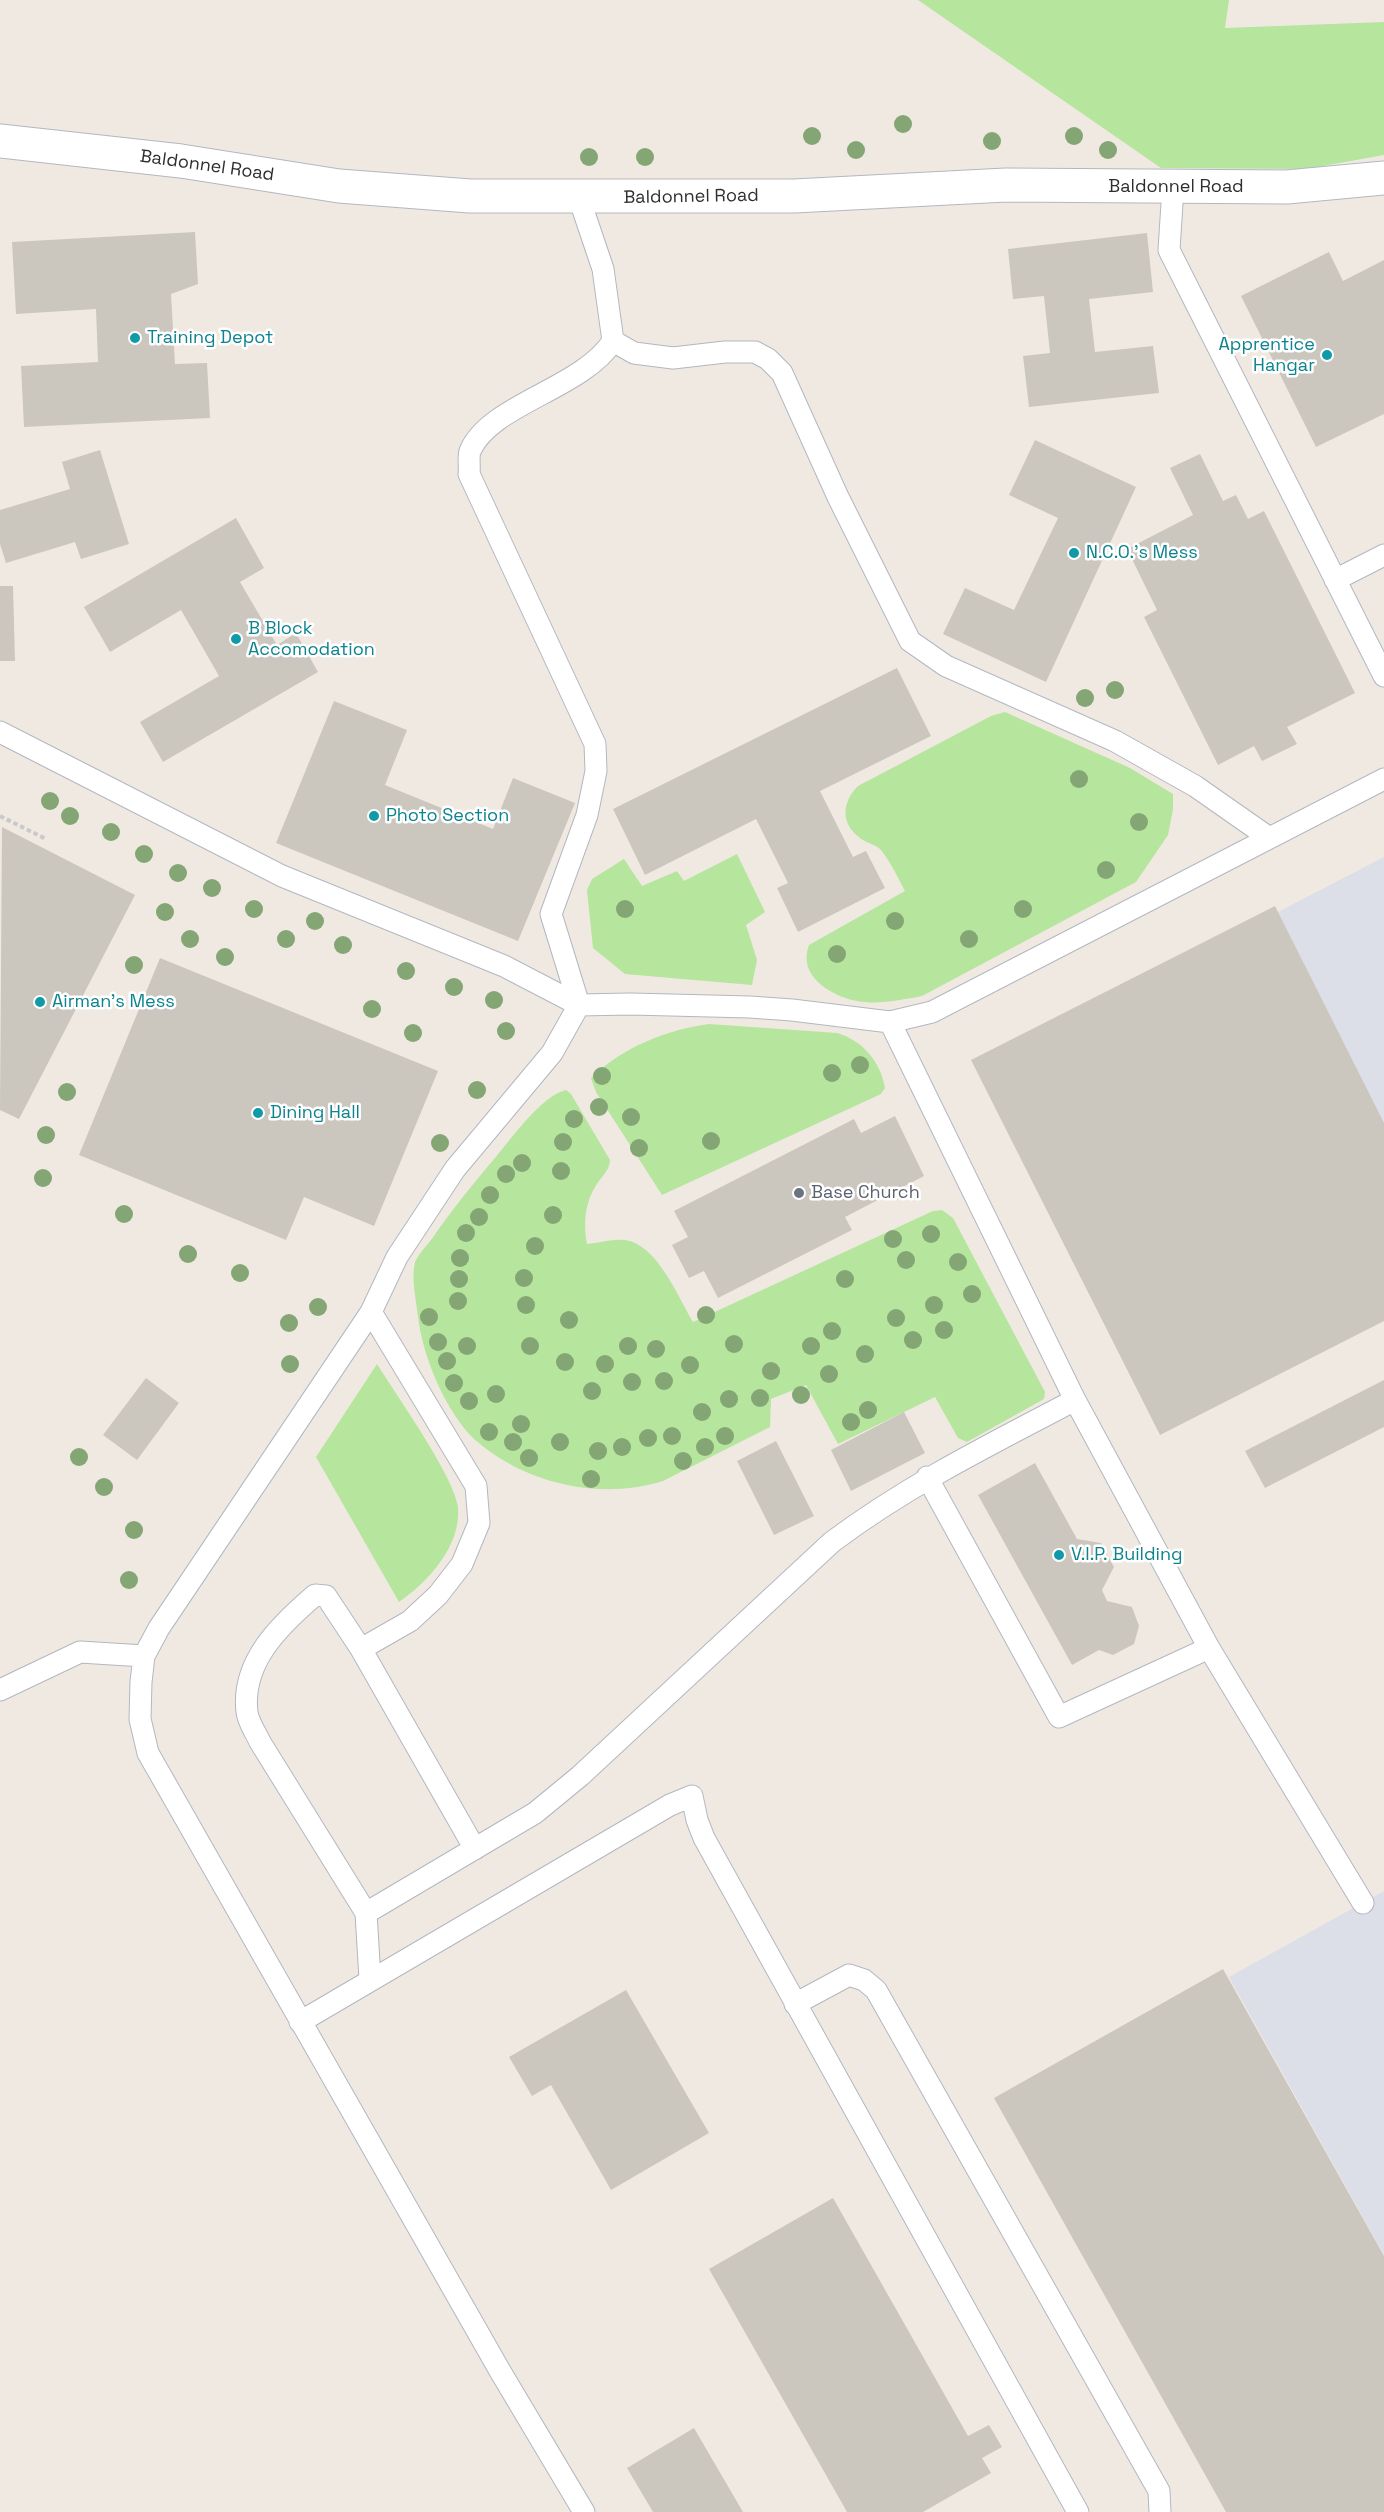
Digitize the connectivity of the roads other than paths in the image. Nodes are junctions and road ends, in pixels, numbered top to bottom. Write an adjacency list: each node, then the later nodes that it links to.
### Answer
1 (0, 141): 4 (street, Baldonnel Road)
2 (1384, 178): 3 (street, Baldonnel Road)
3 (1173, 188): 4 (street, Baldonnel Road); 7 (lane)
4 (579, 198): 5 (lane)
5 (613, 341): 11 (lane); 12 (lane)
6 (1384, 555): 7 (lane)
7 (1335, 580): 8 (lane)
8 (1384, 676)
9 (0, 732): 12 (lane)
10 (1384, 779): 11 (lane)
11 (1268, 837): 13 (lane)
12 (579, 1005): 13 (lane); 14 (lane)
13 (890, 1022): 15 (lane)
14 (370, 1312): 18 (lane); 19 (lane)
15 (1075, 1400): 16 (lane); 17 (lane)
16 (927, 1477): 17 (lane); 21 (lane)
17 (1209, 1648): 22 (lane)
18 (361, 1649): 21 (lane); 23 (lane)
19 (144, 1656): 20 (lane); 26 (lane)
20 (0, 1690)
21 (474, 1849): 23 (lane)
22 (1363, 1903)
23 (366, 1913): 24 (lane)
24 (370, 1979): 25 (lane); 26 (lane)
25 (795, 2004): 28 (lane); 29 (lane)
26 (300, 2022): 27 (lane)
27 (584, 2512)
28 (1078, 2512)
29 (1160, 2512)

